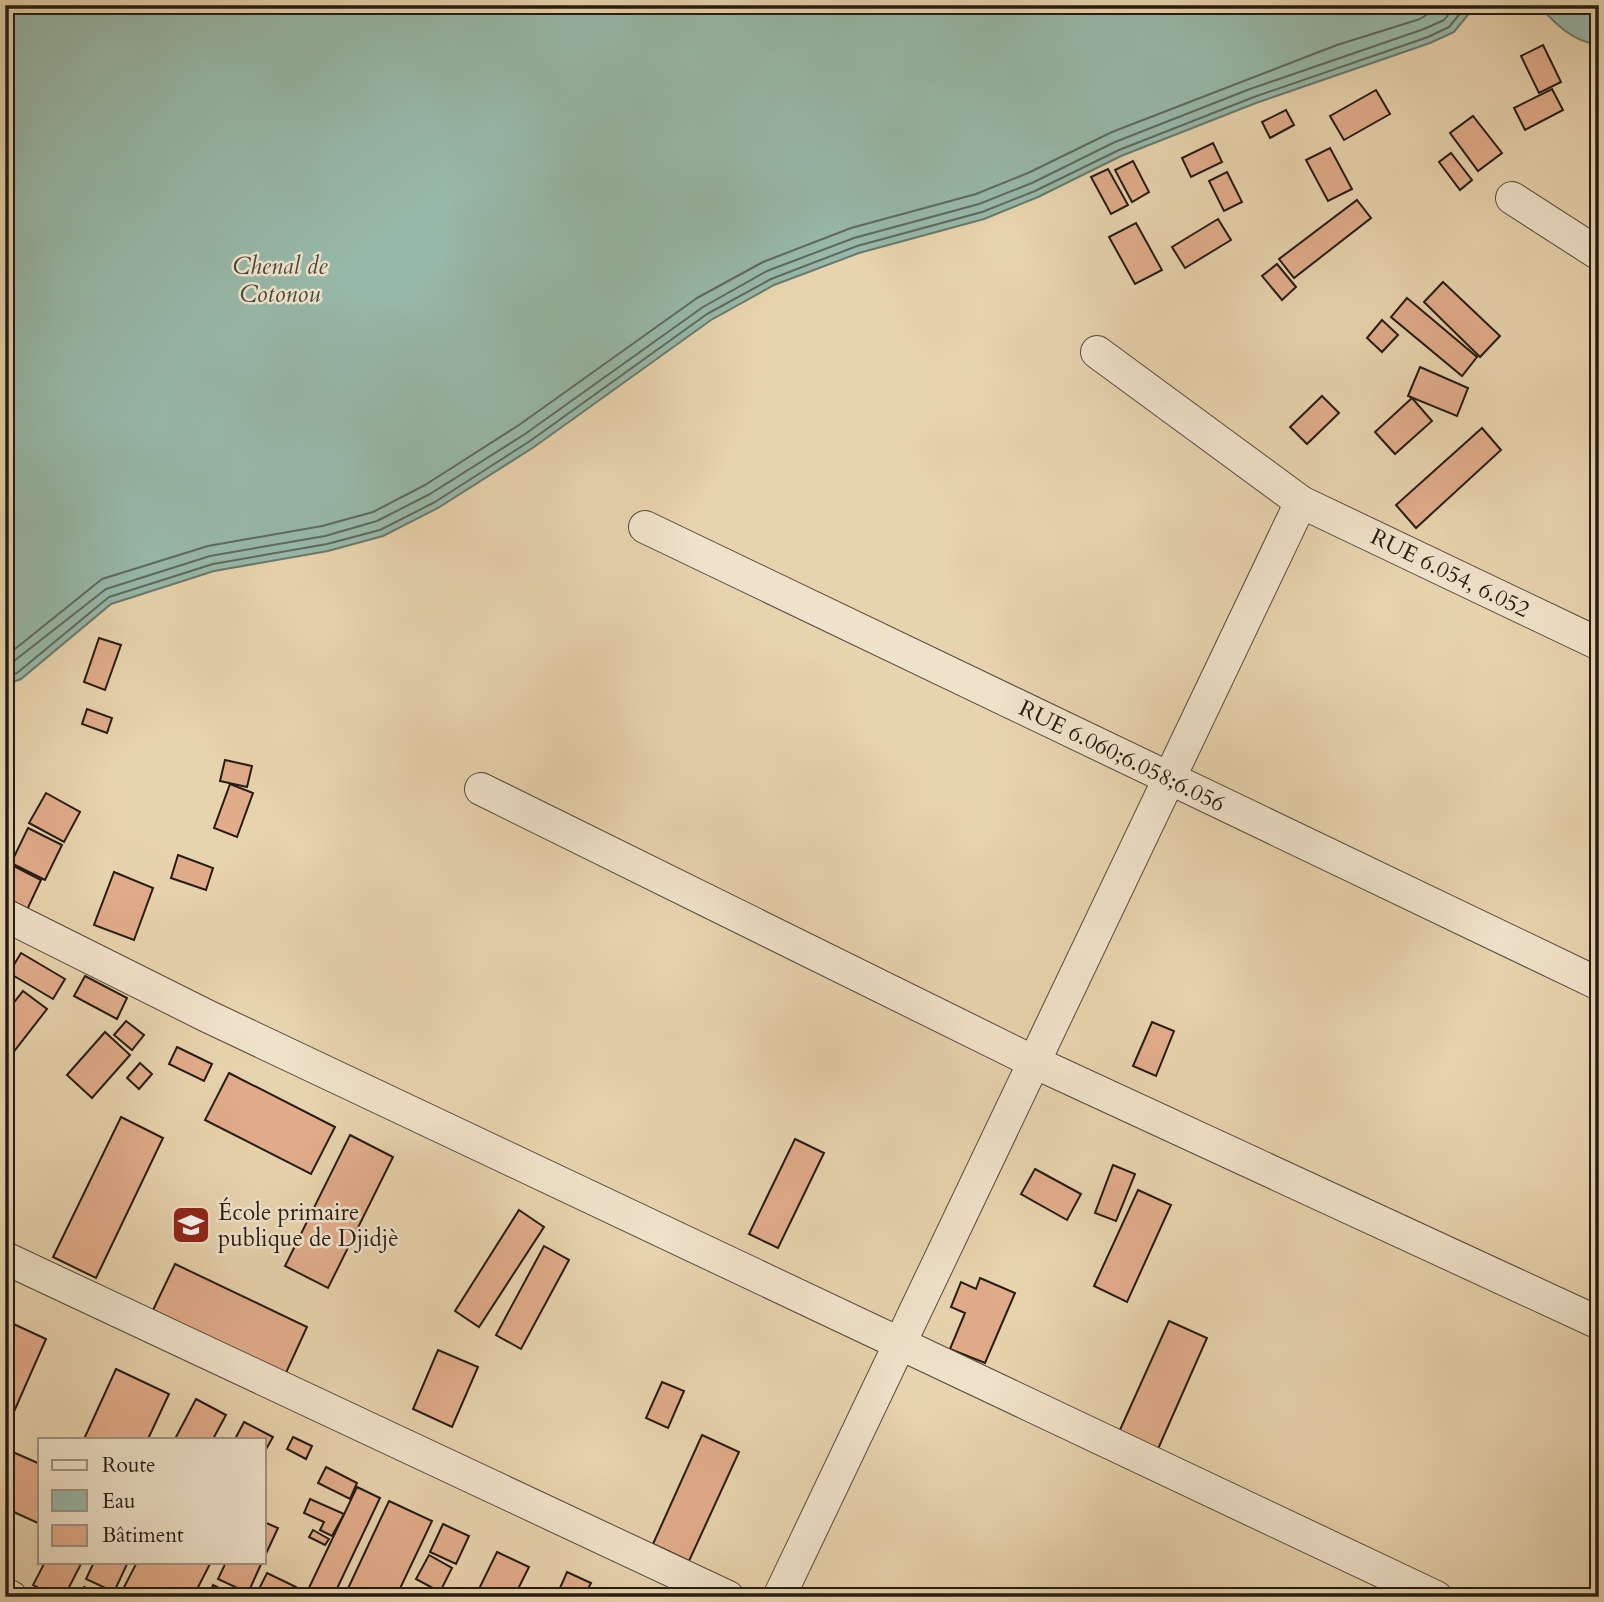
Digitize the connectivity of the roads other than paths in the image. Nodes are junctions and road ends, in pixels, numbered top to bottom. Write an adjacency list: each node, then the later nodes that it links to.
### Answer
1 (1512, 198): 2 (street)
2 (1599, 254)
3 (1097, 352): 4 (street, RUE 6.054, 6.052)
4 (1301, 502): 6 (street, RUE 6.054, 6.052); 7 (street)
5 (645, 527): 7 (street, RUE 6.060;6.058;6.056)
6 (1599, 644)
7 (1169, 778): 10 (street, RUE 6.060;6.058;6.056); 11 (street)
8 (481, 789): 11 (street)
9 (5, 915): 14 (street)
10 (1599, 984)
11 (1034, 1062): 13 (street); 14 (street)
12 (5, 1258): 17 (street)
13 (1599, 1324)
14 (900, 1342): 18 (street); 19 (street)
15 (5, 1594): 16 (street)
16 (11, 1597)
17 (728, 1597)
18 (779, 1597)
19 (1436, 1597)

